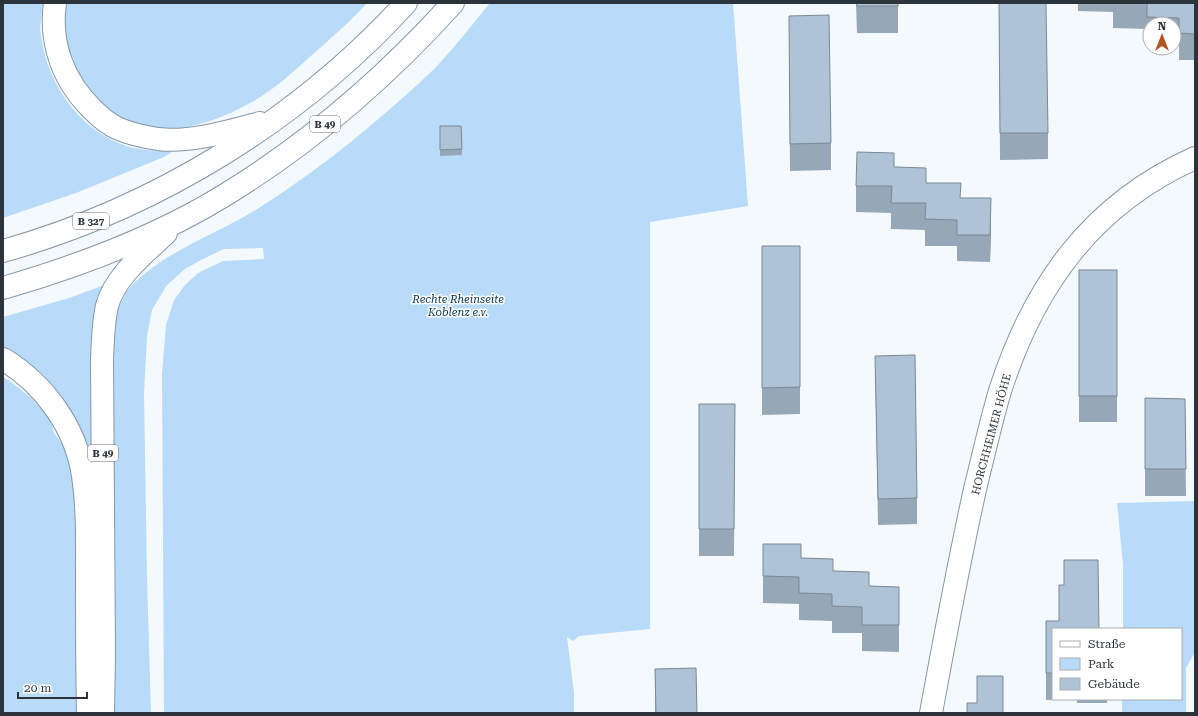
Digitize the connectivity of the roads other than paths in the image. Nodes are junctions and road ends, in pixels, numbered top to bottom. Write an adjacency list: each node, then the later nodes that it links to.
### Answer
1 (55, 3): 4 (main road)
2 (406, 3): 4 (main road)
3 (453, 3): 6 (main road, B 49)
4 (276, 118): 7 (main road, B 327)
5 (1195, 158): 12 (main road, HORCHHEIMER HÖHE)
6 (179, 221): 8 (main road, B 49); 11 (main road, B 49)
7 (3, 252)
8 (3, 288)
9 (3, 359): 10 (main road)
10 (88, 713)
11 (103, 713)
12 (931, 713)

